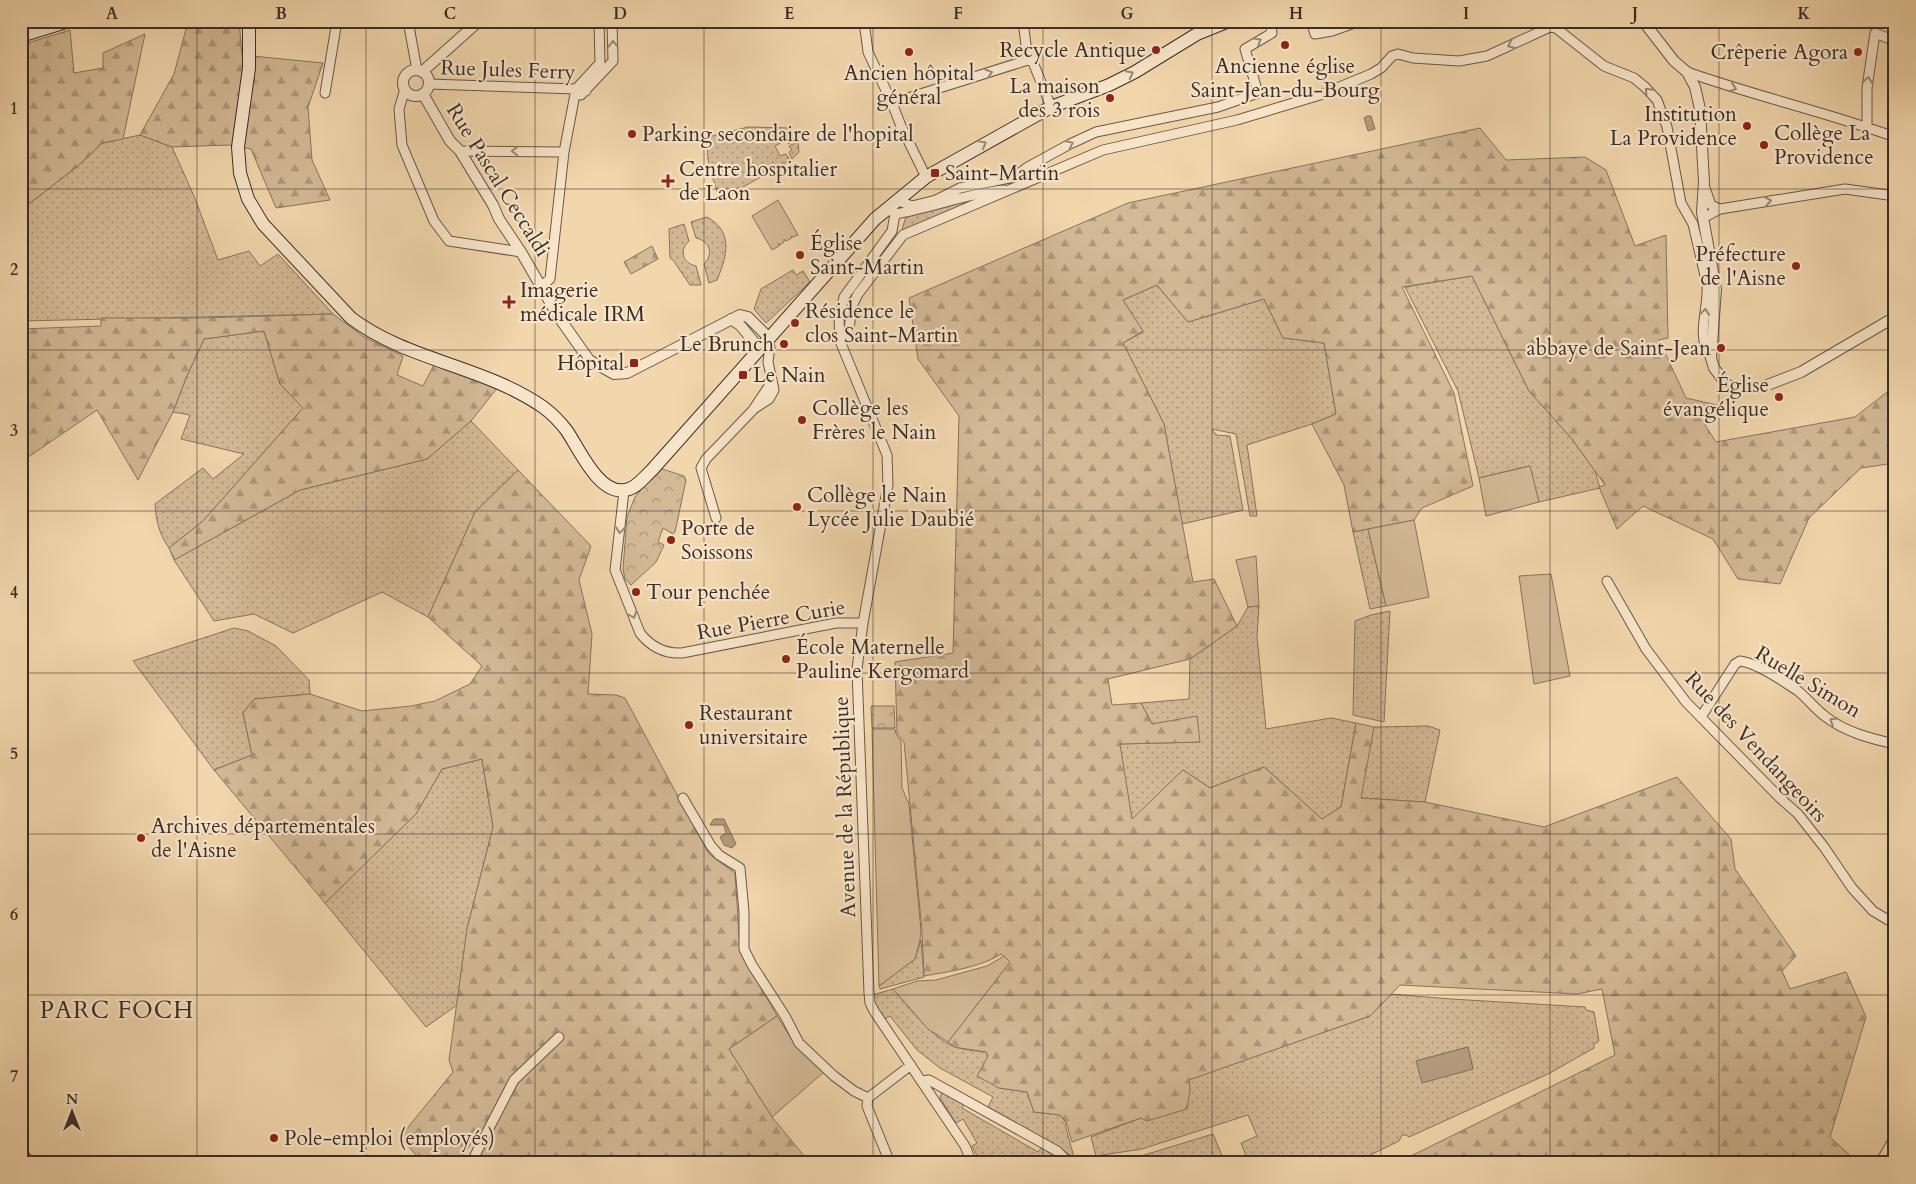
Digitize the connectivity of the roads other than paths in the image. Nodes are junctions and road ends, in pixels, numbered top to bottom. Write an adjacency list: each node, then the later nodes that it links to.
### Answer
1 (69, 21): 17 (main road)
2 (247, 21): 50 (main road)
3 (337, 21): 26 (street)
4 (408, 21): 20 (street)
5 (479, 21): 20 (street)
6 (599, 21): 24 (street)
7 (612, 21): 25 (street, one-way to 7)
8 (864, 21): 29 (street)
9 (1023, 21): 19 (street)
10 (1229, 21): 16 (main road)
11 (1270, 21): 40 (street, one-way to 11)
12 (1311, 21): 13 (street)
13 (1360, 21)
14 (1643, 21): 21 (street)
15 (1895, 22): 18 (street)
16 (1214, 23): 30 (main road, one-way to 16)
17 (21, 36)
18 (1893, 39): 32 (street, one-way to 18)
19 (1031, 60): 29 (street, one-way to 19); 30 (street)
20 (419, 71): 22 (street); 23 (street)
21 (1687, 72): 32 (street, one-way to 32); 37 (street)
22 (429, 84): 24 (street, Rue Jules Ferry); 27 (street)
23 (404, 89): 27 (street); 43 (street)
24 (576, 89): 25 (street, Rue Jules Ferry); 28 (street)
25 (586, 91): 28 (street)
26 (325, 93)
27 (423, 94): 34 (street, Rue Pascal Ceccaldi)
28 (574, 101): 35 (street)
29 (892, 103): 36 (street)
30 (1051, 107): 36 (main road, one-way to 30)
31 (1895, 118): 33 (street)
32 (1867, 127): 33 (street)
33 (1893, 136)
34 (460, 150): 35 (street, one-way to 34); 43 (street, Rue Pascal Ceccaldi)
35 (564, 152): 44 (street)
36 (926, 177): 40 (main road)
37 (1704, 182): 41 (street); 42 (street)
38 (1014, 188): 40 (street); 46 (street); 48 (street, one-way to 38)
39 (1895, 196): 41 (street, one-way to 39)
40 (893, 207): 46 (street, Avenue de la République); 47 (main road)
41 (1720, 209): 42 (street)
42 (1703, 218): 48 (street)
43 (521, 252): 44 (street, Rue Pascal Ceccaldi)
44 (541, 286): 47 (street, Rue Pascal Ceccaldi)
45 (1895, 317): 48 (street)
46 (840, 340): 53 (street, Avenue de la République)
47 (762, 344): 49 (street); 49 (street); 50 (main road)
48 (1711, 358)
49 (768, 362): 51 (street)
50 (624, 491): 53 (street, Rue Pierre Curie, one-way to 53)
51 (716, 518)
52 (1607, 581): 54 (street, Rue des Vendangeoirs)
53 (863, 623): 59 (street, Avenue de la République)
54 (1701, 717): 55 (street, Ruelle Simon, one-way to 54); 57 (street, Rue des Vendangeoirs)
55 (1895, 744)
56 (684, 798): 61 (street)
57 (1895, 925)
58 (559, 1037): 65 (street)
59 (911, 1065): 60 (street, Avenue de la République); 61 (street)
60 (921, 1081): 67 (street, Avenue de la République); 68 (street)
61 (868, 1098): 66 (street)
62 (1895, 1137): 69 (street)
63 (21, 1154): 64 (main road)
64 (29, 1163)
65 (471, 1163)
66 (890, 1163)
67 (972, 1163)
68 (1068, 1163)
69 (1880, 1163)

